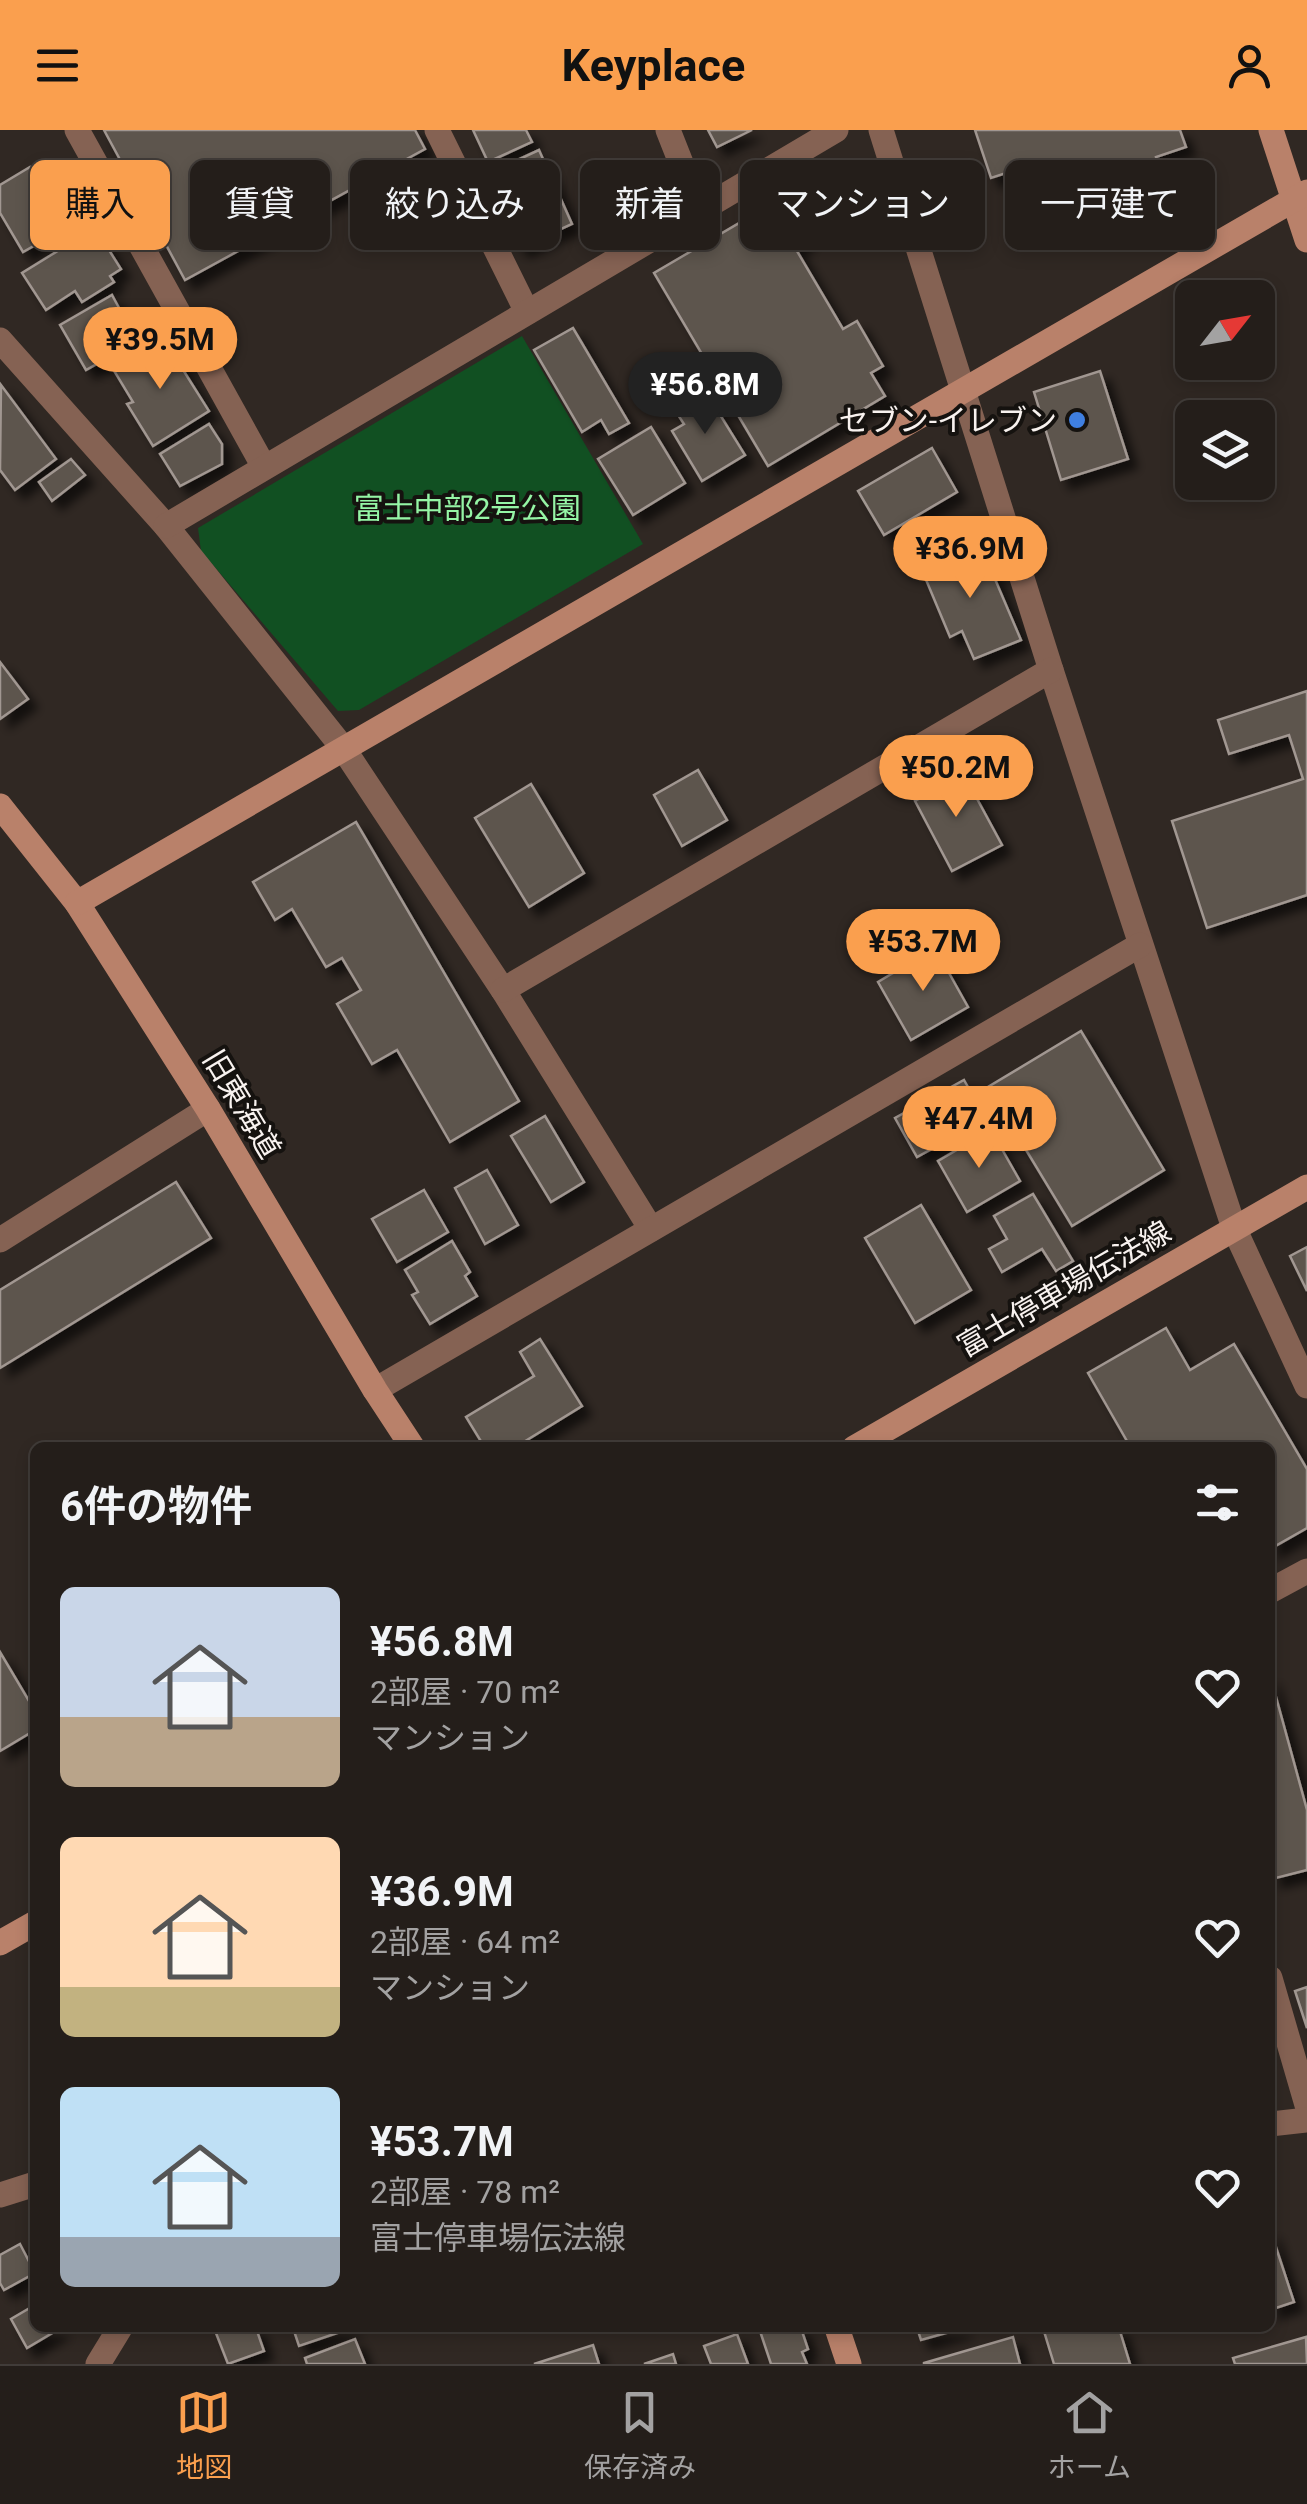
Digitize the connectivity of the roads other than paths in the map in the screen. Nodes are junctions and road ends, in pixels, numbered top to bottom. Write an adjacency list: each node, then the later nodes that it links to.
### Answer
1 (78, 130): 15 (street)
2 (438, 130): 12 (street)
3 (668, 130): 7 (street)
4 (836, 130): 9 (street)
5 (881, 130): 14 (street)
6 (1271, 130): 8 (street)
7 (680, 160)
8 (1300, 196): 10 (street); 14 (street)
9 (720, 198)
10 (1307, 240)
11 (632, 250): 12 (street)
12 (527, 312): 15 (street)
13 (0, 340): 16 (street)
14 (965, 390): 17 (street); 18 (street)
15 (264, 467): 16 (street)
16 (166, 526): 18 (street)
17 (1051, 670): 21 (street); 22 (street)
18 (344, 748): 20 (street); 22 (street)
19 (0, 806): 20 (street, 旧東海道)
20 (78, 902): 23 (street, 旧東海道)
21 (1140, 945): 25 (street); 26 (street)
22 (503, 990): 26 (street)
23 (208, 1109): 27 (street); 29 (street, 旧東海道)
24 (1307, 1187): 25 (street, 富士停車場伝法線)
25 (1234, 1228): 28 (street); 31 (street, 富士停車場伝法線)
26 (651, 1229): 29 (street)
27 (0, 1240)
28 (1307, 1386)
29 (375, 1390): 30 (street, 旧東海道)
30 (409, 1442)
31 (864, 1442)
32 (1307, 1571): 33 (street)
33 (1275, 1587)
34 (30, 1926): 35 (street)
35 (0, 1943)
36 (1275, 1995): 37 (street)
37 (1307, 2105)
38 (1307, 2120): 39 (street)
39 (1275, 2123)
40 (30, 2186): 41 (street)
41 (0, 2195)
42 (118, 2332): 44 (street)
43 (838, 2332): 45 (street)
44 (98, 2364)
45 (849, 2364)

